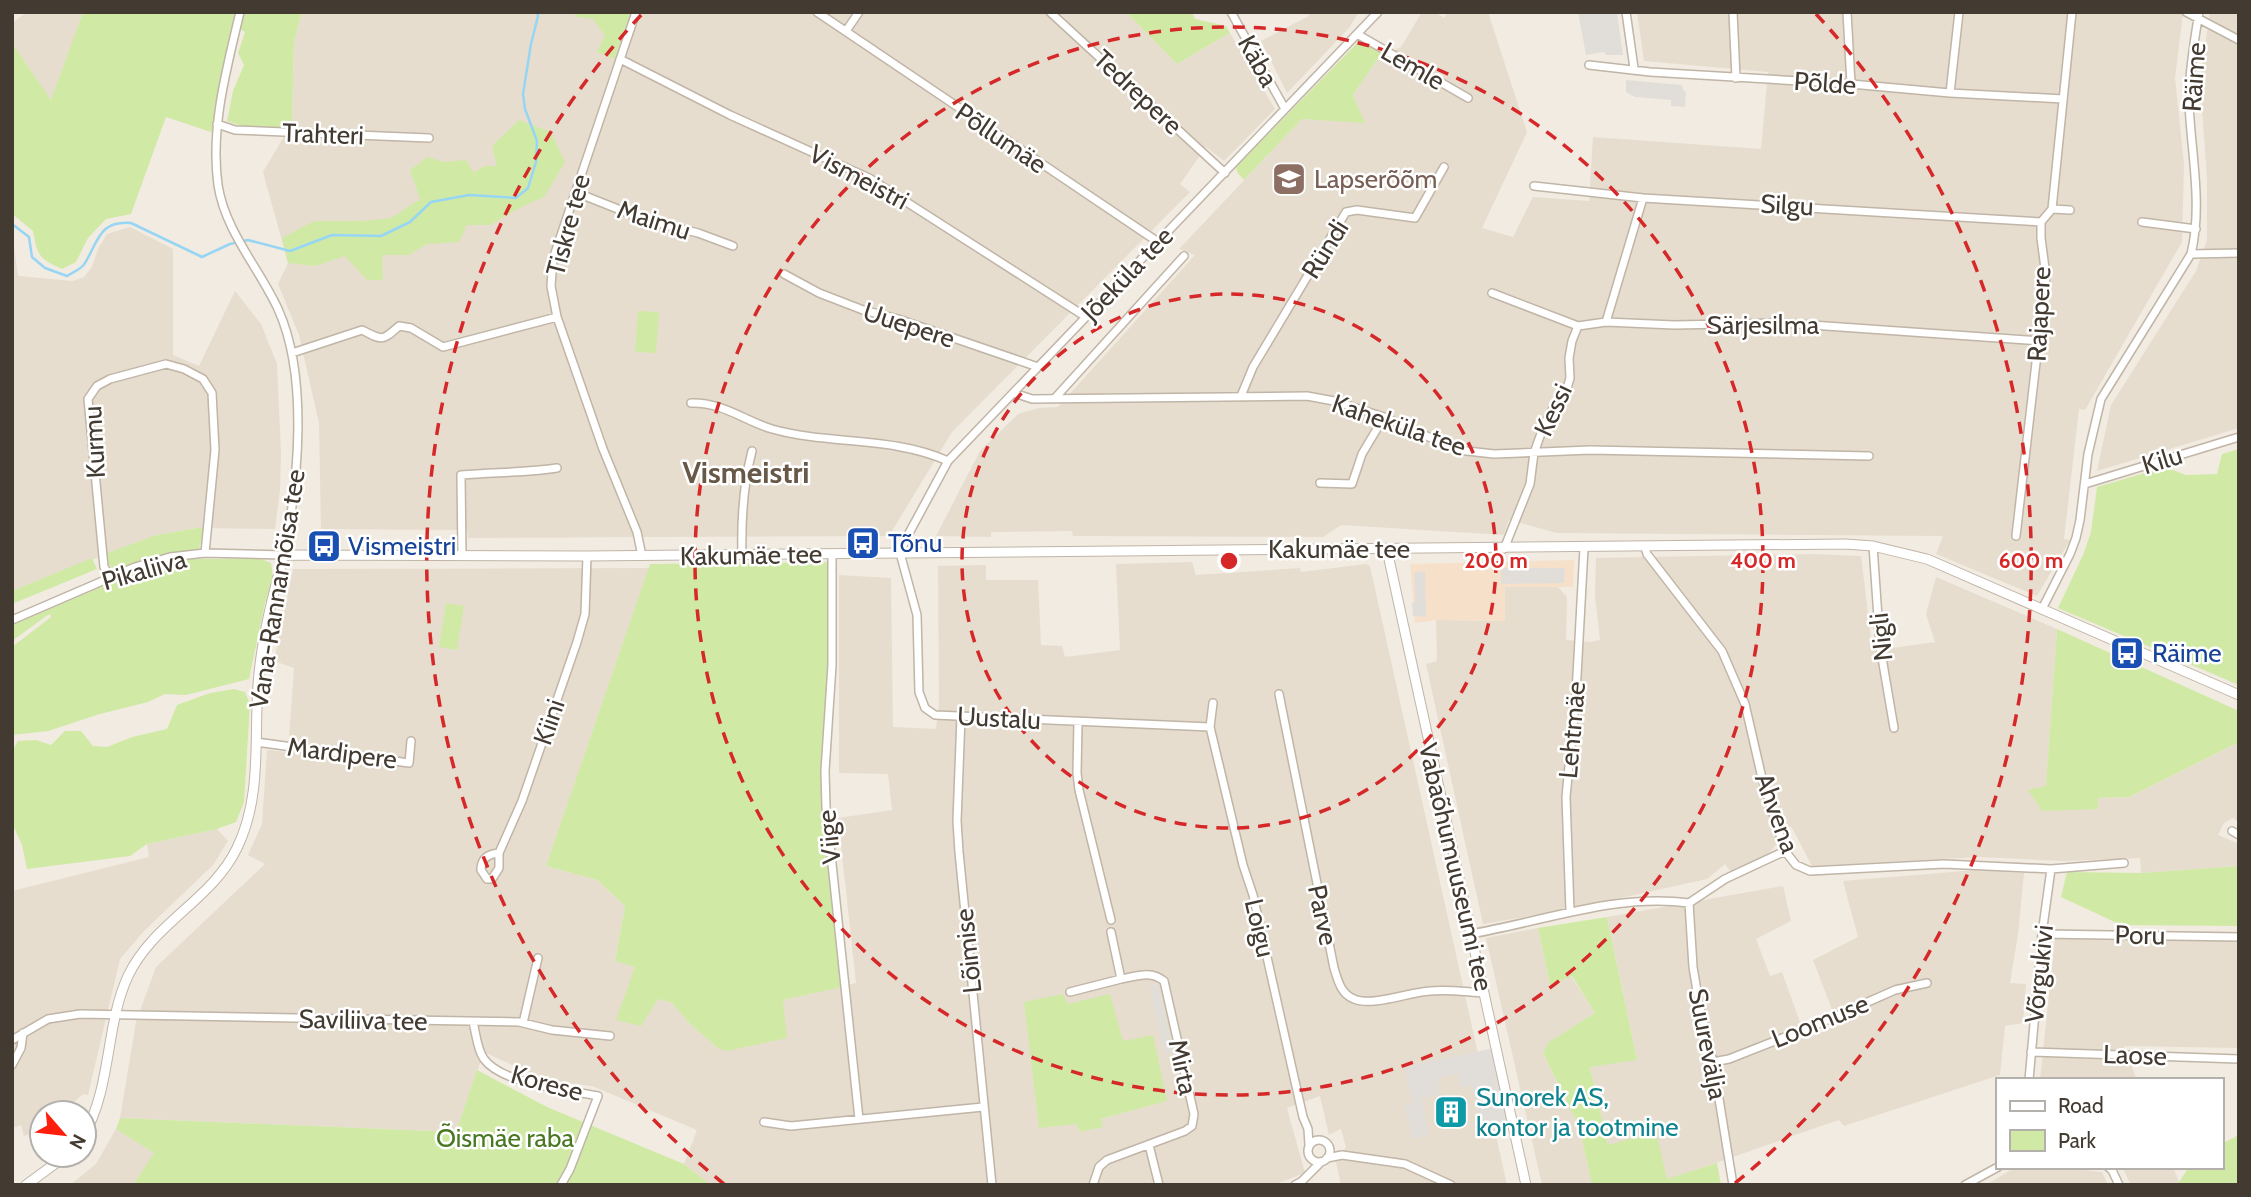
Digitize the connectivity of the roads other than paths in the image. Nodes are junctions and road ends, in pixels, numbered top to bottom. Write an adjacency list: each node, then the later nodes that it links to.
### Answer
1 (240, 12): 27 (street, Vana-Rannamõisa tee)
2 (636, 12): 18 (street, Tiskre tee)
3 (817, 12): 15 (street, Põllumäe)
4 (859, 12): 15 (street)
5 (1050, 12): 30 (street, Tedrepere)
6 (1231, 12): 26 (street, Käba)
7 (1378, 12): 16 (street, Jõeküla tee)
8 (1626, 12): 20 (street)
9 (1732, 12): 21 (street)
10 (1847, 12): 22 (street)
11 (1959, 12): 23 (street)
12 (2072, 12): 25 (street)
13 (2186, 12): 14 (street)
14 (2199, 15): 17 (street); 38 (street, Räime)
15 (846, 31): 39 (street, Põllumäe)
16 (1357, 34): 24 (street, Lemle); 26 (street, Jõeküla tee)
17 (2239, 40)
18 (620, 59): 32 (street, Tiskre tee); 47 (street, Vismeistri)
19 (1588, 65): 20 (street, Põlde)
20 (1634, 68): 21 (street, Põlde)
21 (1736, 78): 22 (street, Põlde)
22 (1851, 84): 23 (street, Põlde)
23 (1950, 93): 25 (street, Põlde)
24 (1468, 98)
25 (2063, 99): 34 (street)
26 (1285, 109): 30 (street, Jõeküla tee)
27 (217, 124): 28 (street, Trahteri); 51 (street, Vana-Rannamõisa tee)
28 (429, 138)
29 (1444, 167): 54 (street, Ründi)
30 (1225, 173): 39 (street, Jõeküla tee)
31 (1534, 186): 33 (street, Silgu)
32 (575, 192): 40 (street, Maimu); 46 (street, Tiskre tee)
33 (1643, 198): 36 (street, Silgu); 48 (street)
34 (2052, 209): 35 (street); 36 (street)
35 (2070, 210)
36 (2041, 222): 50 (street, Rajapere)
37 (2142, 222): 38 (street)
38 (2196, 229): 42 (street, Räime)
39 (1158, 242): 47 (street, Jõeküla tee)
40 (733, 246)
41 (2239, 253): 42 (street)
42 (2191, 254): 65 (street, Räime)
43 (1184, 256): 55 (street)
44 (784, 274): 52 (street, Uuepere)
45 (1492, 293): 49 (street, Särjesilma)
46 (557, 317): 51 (street); 79 (street, Tiskre tee)
47 (1086, 317): 52 (street, Jõeküla tee)
48 (1606, 323): 49 (street, Särjesilma); 50 (street, Särjesilma)
49 (1578, 326): 60 (street, Kessi)
50 (2040, 341): 66 (street, Rajapere)
51 (292, 353): 75 (street, Vana-Rannamõisa tee)
52 (1038, 367): 53 (street, Jõeküla tee)
53 (1014, 393): 55 (street, Kaheküla tee); 62 (street, Jõeküla tee)
54 (1241, 397): 55 (street, Kaheküla tee); 57 (street, Kaheküla tee)
55 (1055, 398)
56 (691, 403): 62 (street)
57 (1384, 417): 60 (street, Kaheküla tee); 64 (street)
58 (2239, 437): 65 (street, Kilu)
59 (752, 451): 77 (street)
60 (1534, 453): 61 (street, Kaheküla tee); 70 (street, Kessi)
61 (1869, 456)
62 (948, 461): 73 (street, Jõeküla tee)
63 (557, 468): 76 (street)
64 (1321, 483)
65 (2085, 484): 81 (street, Räime)
66 (2016, 536)
67 (1873, 546): 68 (street, Kakumäe tee); 81 (street, Kakumäe tee); 89 (street, Nigli)
68 (1646, 547): 69 (street, Kakumäe tee); 92 (street, Ahvena)
69 (1584, 548): 70 (street, Kakumäe tee); 97 (street, Lehtmäe)
70 (1504, 549): 71 (street, Kakumäe tee)
71 (1387, 550): 73 (street, Kakumäe tee); 100 (street, Vabaõhumuuseumi tee)
72 (205, 553): 75 (street, Pikaliiva); 80 (street, Pikaliiva); 80 (street, Kurmu)
73 (900, 553): 74 (street, Kakumäe tee); 86 (street, Uustalu)
74 (832, 554): 77 (street, Kakumäe tee); 121 (street, Viige)
75 (284, 555): 76 (street, Kakumäe tee); 91 (street, Vana-Rannamõisa tee)
76 (462, 555): 78 (street, Kakumäe tee)
77 (742, 555): 79 (street, Kakumäe tee)
78 (587, 556): 79 (street, Kakumäe tee); 93 (street, Kiini)
79 (642, 556)
80 (111, 577): 82 (street, Pikaliiva)
81 (2042, 609): 84 (street, Kakumäe tee)
82 (12, 620)
83 (1279, 694): 107 (street, Parve)
84 (2239, 695)
85 (1213, 704): 88 (street)
86 (961, 717): 87 (street, Uustalu); 120 (street, Lõimise)
87 (1078, 722): 88 (street, Uustalu); 98 (street)
88 (1210, 727): 123 (street, Loigu)
89 (1894, 729)
90 (411, 741): 91 (street, Mardipere)
91 (256, 743): 108 (street, Vana-Rannamõisa tee)
92 (1785, 851): 95 (street, Ahvena); 96 (street)
93 (499, 853): 93 (street, Kiini)
94 (2124, 863): 95 (street, Ahvena)
95 (2051, 869): 101 (street, Võrgukivi)
96 (1689, 903): 97 (street); 116 (street, Suurevälja)
97 (1570, 911): 100 (street)
98 (1111, 920)
99 (1111, 932): 104 (street)
100 (1470, 934): 107 (street, Vabaõhumuuseumi tee)
101 (2042, 934): 102 (street, Poru); 114 (street, Võrgukivi)
102 (2239, 937)
103 (538, 958): 110 (street)
104 (1121, 979): 106 (street); 125 (street, Mirta)
105 (1927, 983): 116 (street, Loomuse)
106 (1070, 992)
107 (1484, 993): 142 (street, Vabaõhumuuseumi tee)
108 (116, 1014): 109 (street, Saviliiva tee); 111 (street, Saviliiva tee); 119 (street, Vana-Rannamõisa tee)
109 (473, 1022): 110 (street, Saviliiva tee); 136 (street, Korese)
110 (523, 1023): 112 (street, Saviliiva tee)
111 (23, 1033): 113 (street, Saviliiva tee); 117 (street)
112 (610, 1036)
113 (12, 1040)
114 (2031, 1052): 115 (street, Laose); 118 (street, Võrgukivi)
115 (2239, 1059)
116 (1713, 1062): 143 (street, Suurevälja)
117 (12, 1065)
118 (2029, 1078)
119 (98, 1103)
120 (983, 1107): 121 (street); 137 (street, Lõimise)
121 (859, 1119): 122 (street)
122 (764, 1122)
123 (1308, 1129): 124 (street, Loigu); 126 (street, Loigu)
124 (1319, 1140): 126 (street); 127 (street)
125 (1149, 1145): 138 (street, Mirta); 139 (street)
126 (1309, 1145): 129 (street)
127 (1328, 1145): 128 (street); 130 (street)
128 (1342, 1155): 130 (street); 141 (street)
129 (1309, 1156): 130 (street); 134 (street)
130 (1324, 1159): 134 (street)
131 (1996, 1168): 144 (street)
132 (48, 1169): 135 (street)
133 (2111, 1169): 145 (street)
134 (1309, 1174): 140 (street)
135 (26, 1185)
136 (561, 1185)
137 (992, 1185)
138 (1093, 1185)
139 (1159, 1185)
140 (1295, 1185)
141 (1451, 1185)
142 (1526, 1185)
143 (1733, 1185)
144 (1965, 1185)
145 (2119, 1185)

